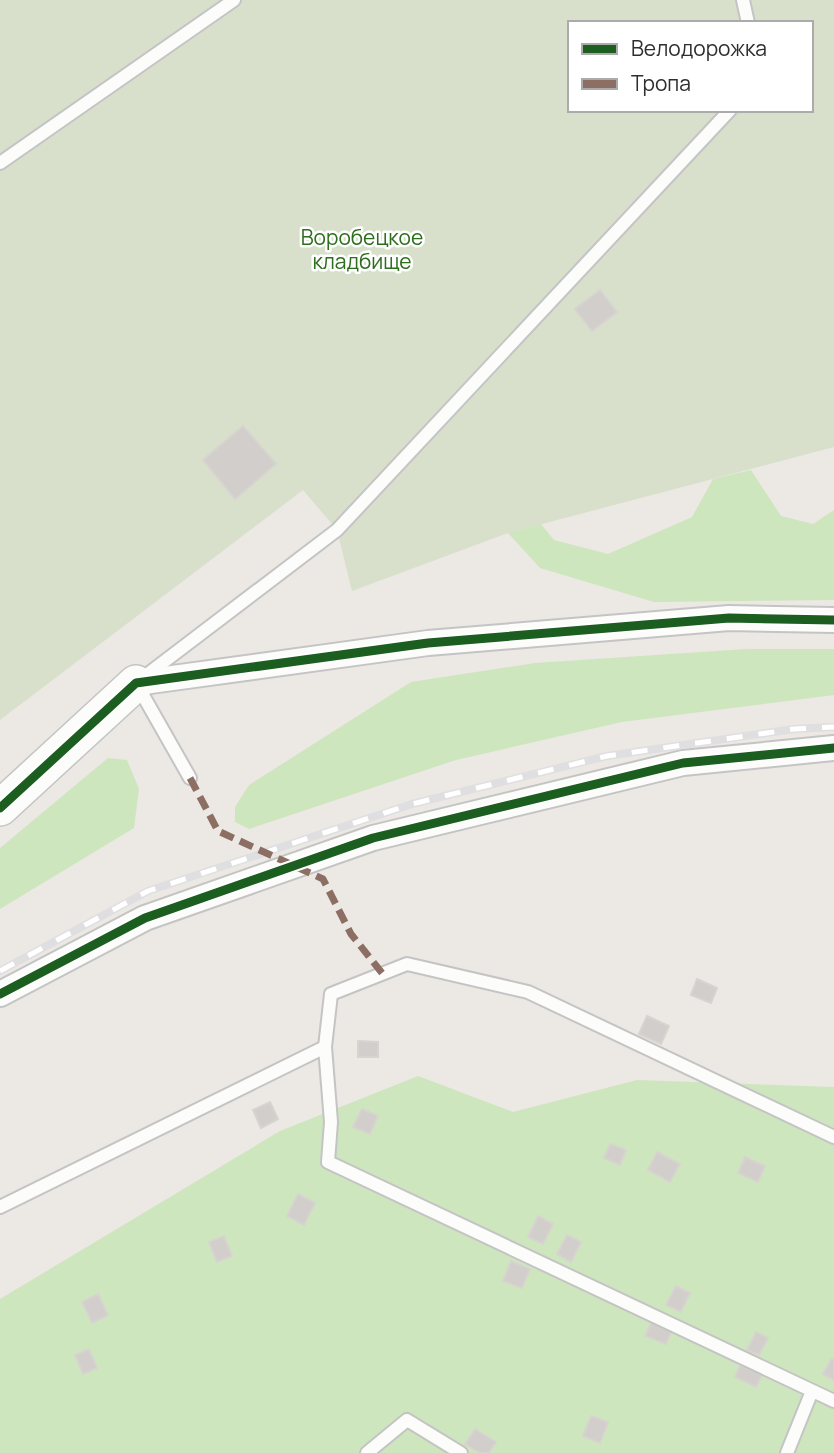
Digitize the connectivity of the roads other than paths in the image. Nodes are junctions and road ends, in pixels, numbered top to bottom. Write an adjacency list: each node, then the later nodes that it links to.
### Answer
1 (234, 0): 5 (lane)
2 (743, 0): 3 (lane)
3 (748, 21)
4 (728, 112): 7 (lane)
5 (0, 163)
6 (834, 620): 7 (street)
7 (136, 683): 9 (lane); 10 (street)
8 (834, 748): 11 (street)
9 (190, 778)
10 (0, 808)
11 (0, 993)
12 (325, 1047): 13 (lane); 14 (lane); 15 (lane)
13 (834, 1137)
14 (0, 1207)
15 (812, 1391): 16 (lane); 19 (lane)
16 (834, 1401)
17 (367, 1453): 18 (lane)
18 (461, 1453)
19 (787, 1453)

